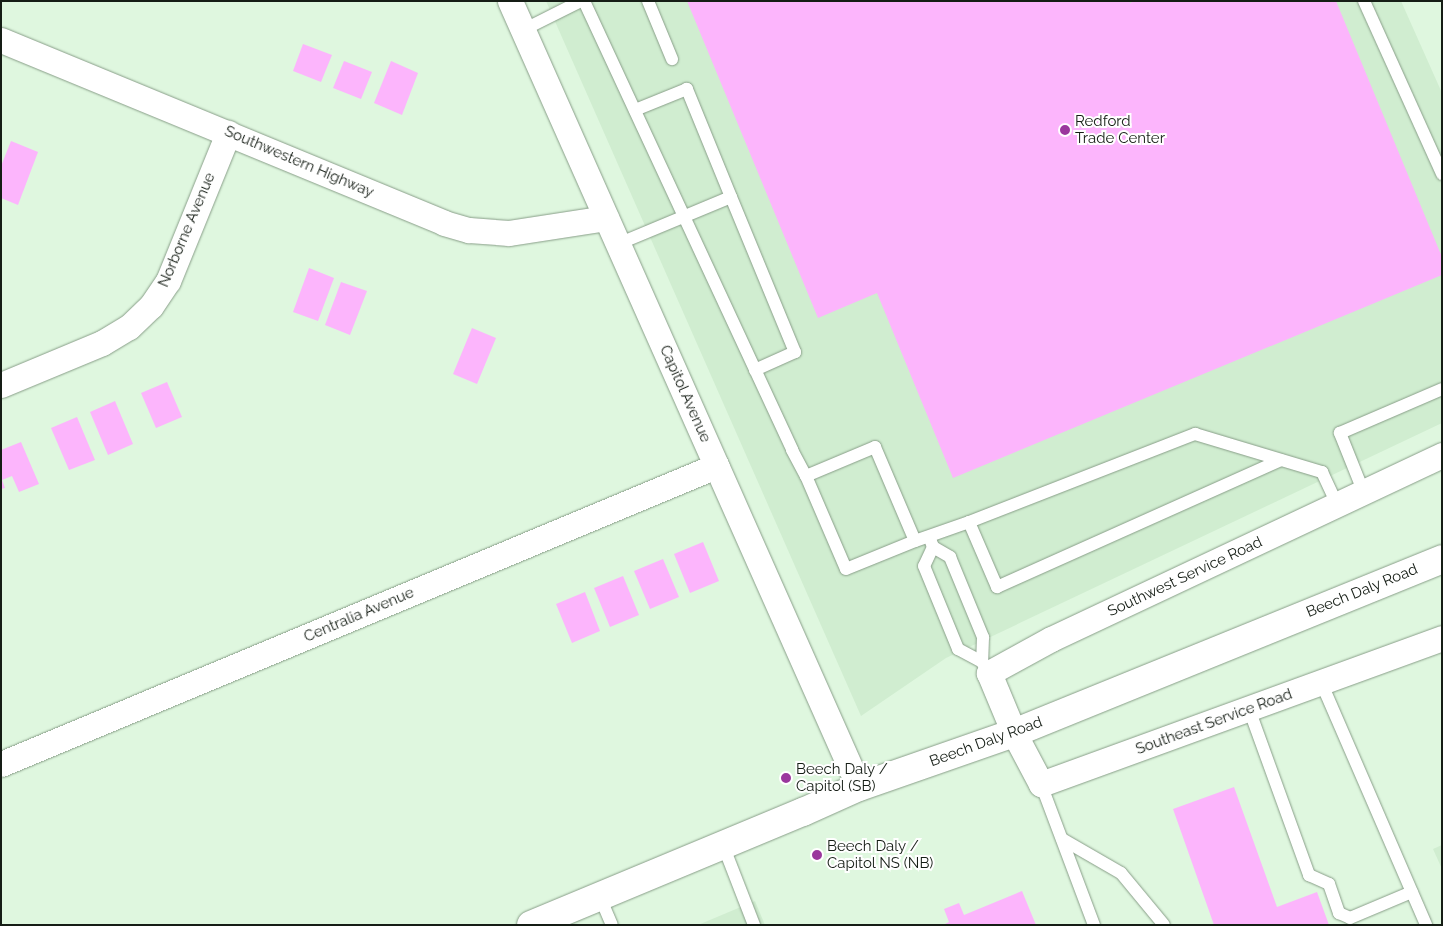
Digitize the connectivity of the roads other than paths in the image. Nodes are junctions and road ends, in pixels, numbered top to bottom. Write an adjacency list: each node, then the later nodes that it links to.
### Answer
1 (510, 1): 5 (street, Capitol Avenue)
2 (583, 1): 5 (lane); 8 (lane)
3 (648, 1): 7 (lane)
4 (1364, 1): 10 (lane)
5 (523, 30): 13 (street, Capitol Avenue)
6 (1, 40): 9 (street, Southwestern Highway)
7 (672, 58)
8 (635, 110): 11 (lane); 12 (lane)
9 (228, 132): 13 (street, Southwestern Highway); 16 (street, Norborne Avenue)
10 (1442, 174)
11 (731, 197): 12 (lane); 15 (lane)
12 (683, 215): 14 (lane); 15 (lane)
13 (606, 218): 14 (street, Capitol Avenue)
14 (618, 244): 20 (street, Capitol Avenue)
15 (755, 370): 21 (lane)
16 (1, 385)
17 (1442, 389): 22 (lane)
18 (1442, 455): 22 (street, Southwest Service Road)
19 (1281, 460): 23 (lane); 24 (lane); 24 (lane)
20 (716, 466): 33 (street, Centralia Avenue); 35 (street, Capitol Avenue)
21 (806, 476): 25 (lane); 25 (lane)
22 (1364, 492): 23 (street, Southwest Service Road)
23 (1338, 506): 29 (street, Southwest Service Road)
24 (969, 522): 26 (lane)
25 (914, 541): 26 (lane)
26 (931, 542): 29 (lane); 29 (lane)
27 (1442, 559): 32 (main road, Beech Daly Road)
28 (1442, 638): 30 (street, Southeast Service Road)
29 (985, 668): 32 (street)
30 (1321, 682): 31 (street, Southeast Service Road); 38 (lane)
31 (1249, 709): 34 (street, Southeast Service Road); 38 (lane)
32 (1014, 733): 34 (street); 35 (main road, Beech Daly Road)
33 (1, 764)
34 (1041, 784): 36 (lane)
35 (859, 787): 37 (main road, Beech Daly Road)
36 (1062, 839): 43 (lane); 44 (lane)
37 (723, 845): 39 (main road, Beech Daly Road); 42 (lane)
38 (1412, 892): 45 (lane)
39 (600, 897): 40 (main road, Beech Daly Road); 41 (lane)
40 (532, 925)
41 (612, 925)
42 (754, 925)
43 (1094, 925)
44 (1164, 925)
45 (1426, 925)

